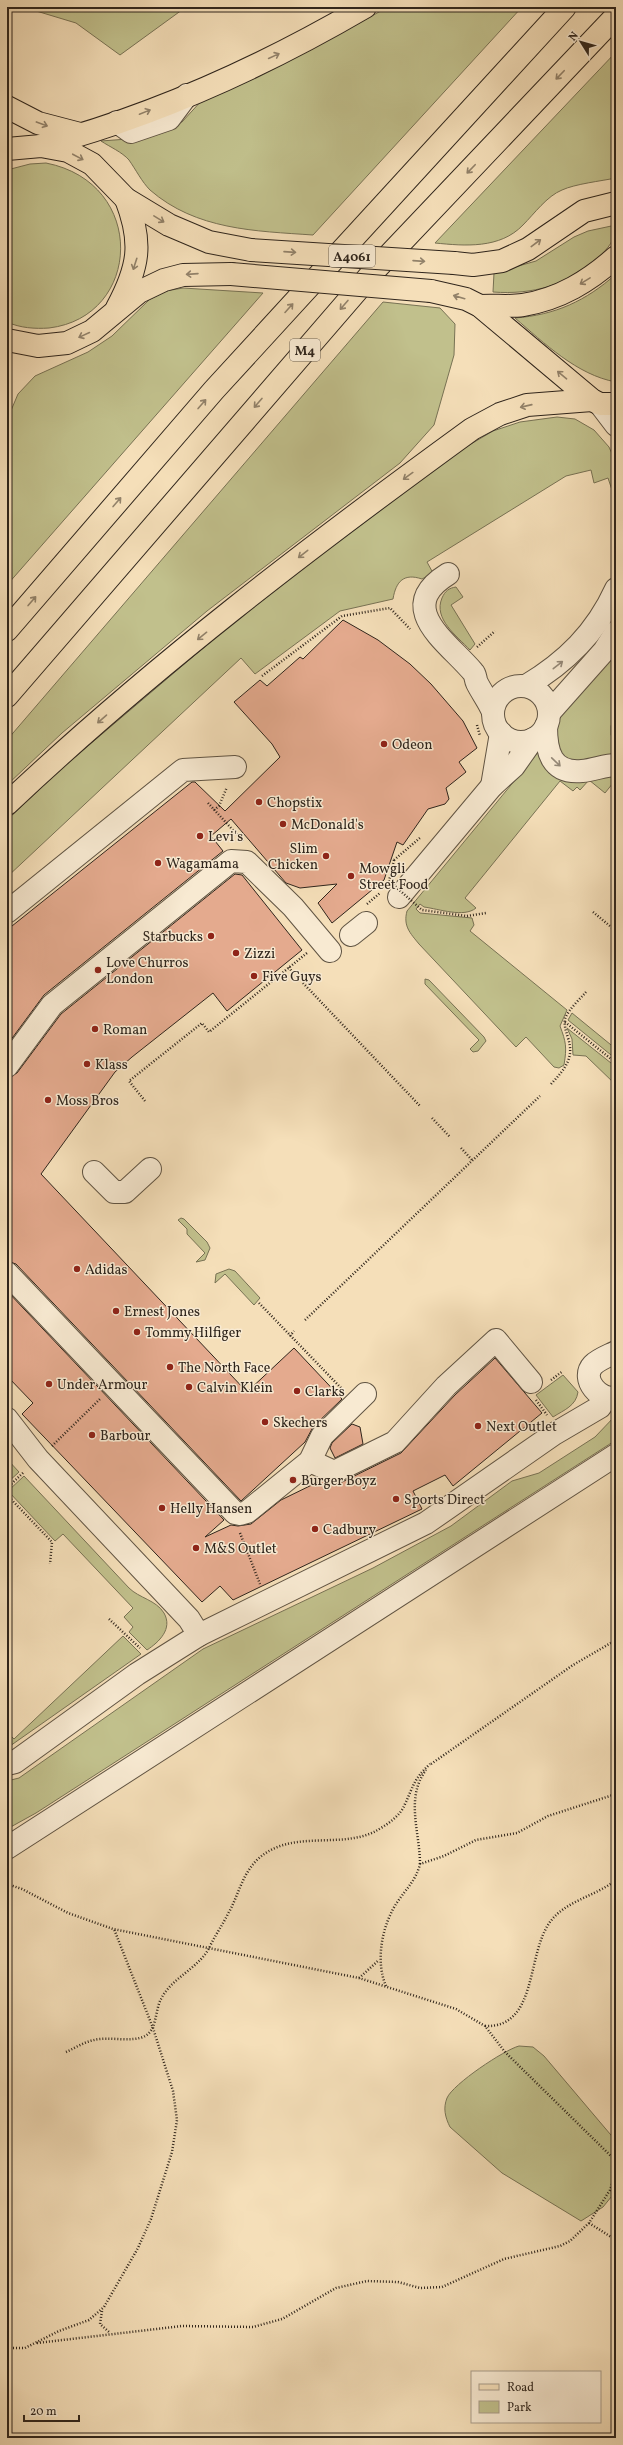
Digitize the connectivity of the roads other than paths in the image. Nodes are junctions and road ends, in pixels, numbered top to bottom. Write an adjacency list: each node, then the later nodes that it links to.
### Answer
1 (365, 7): 6 (main road, one-way to 1)
2 (565, 7): 18 (main road, one-way to 2)
3 (616, 16): 22 (main road, M4, one-way to 22)
4 (7, 107): 6 (main road, one-way to 6)
5 (7, 135): 7 (main road, A4061)
6 (82, 135): 7 (main road)
7 (25, 147): 8 (main road, A4061, one-way to 8)
8 (126, 199): 9 (main road, A4061, one-way to 9, bridge); 12 (main road, A4061, one-way to 12)
9 (616, 204)
10 (616, 257): 11 (main road, one-way to 11)
11 (480, 306): 12 (main road, A4061, one-way to 12, bridge); 14 (main road, A4061, one-way to 11)
12 (115, 311): 13 (main road, A4061, one-way to 13)
13 (7, 340)
14 (603, 403): 15 (street); 29 (main road, one-way to 29)
15 (616, 425)
16 (448, 574): 20 (street)
17 (616, 589): 21 (street, one-way to 17)
18 (7, 630)
19 (616, 632): 24 (street)
20 (475, 673): 21 (street); 23 (street)
21 (521, 686): 23 (street); 24 (street)
22 (7, 696)
23 (484, 716): 25 (street)
24 (542, 726): 25 (street); 26 (street, one-way to 26); 28 (street)
25 (501, 733): 28 (street)
26 (616, 765)
27 (235, 766): 31 (street)
28 (492, 786): 30 (street)
29 (7, 804)
30 (399, 897)
31 (7, 912)
32 (330, 951): 33 (street)
33 (7, 1066)
34 (150, 1169): 35 (street)
35 (94, 1172)
36 (7, 1273): 43 (street)
37 (616, 1352): 39 (street)
38 (531, 1382): 43 (street)
39 (611, 1398): 44 (street)
40 (359, 1400): 43 (street)
41 (7, 1419): 44 (street)
42 (616, 1455): 46 (street)
43 (310, 1461)
44 (199, 1635): 45 (street)
45 (7, 1764)
46 (7, 1848)

